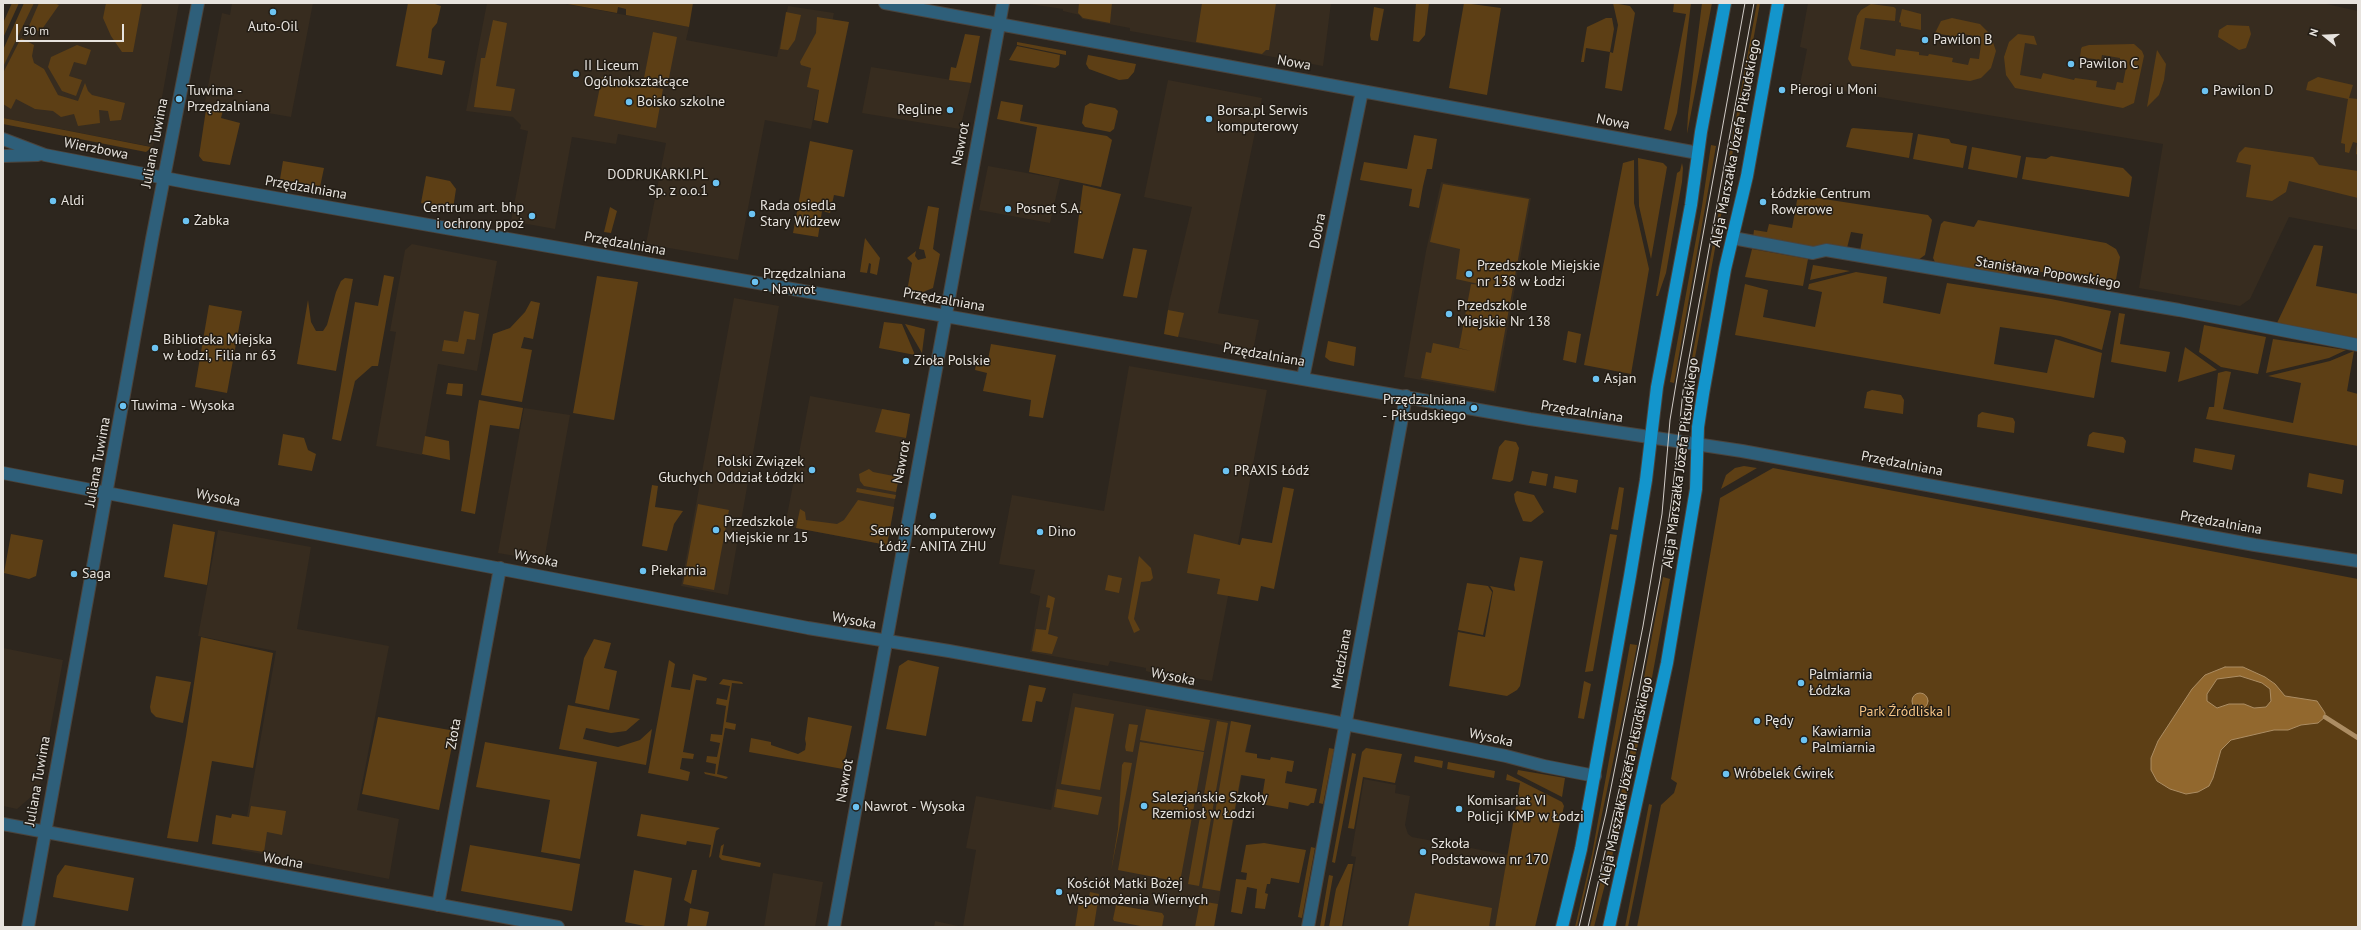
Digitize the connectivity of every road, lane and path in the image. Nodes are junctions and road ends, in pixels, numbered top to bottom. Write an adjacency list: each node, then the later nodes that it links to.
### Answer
1 (198, 3): 12 (street, Juliana Tuwima)
2 (885, 3): 6 (street, Nowa)
3 (1003, 3): 6 (street, Nawrot)
4 (1725, 3): 9 (main road)
5 (1778, 3): 13 (main road, Aleja Marszałka Józefa Piłsudskiego)
6 (999, 24): 7 (street, Nowa); 14 (street, Nawrot)
7 (1362, 91): 9 (street, Nowa); 16 (street, Dobra)
8 (3, 139): 10 (street, Wierzbowa)
9 (1698, 153): 18 (main road)
10 (45, 155): 11 (street, Wierzbowa); 12 (street, Wierzbowa)
11 (3, 156)
12 (164, 178): 14 (street, Przędzalniana); 21 (street, Juliana Tuwima)
13 (1733, 238): 15 (street, Stanisława Popowskiego); 19 (main road, Aleja Marszałka Józefa Piłsudskiego)
14 (945, 315): 16 (street, Przędzalniana); 24 (street, Nawrot)
15 (2358, 345)
16 (1303, 378): 17 (street, Przędzalniana)
17 (1406, 396): 18 (street, Przędzalniana); 25 (street, Miedziana)
18 (1651, 437): 19 (street, Przędzalniana); 26 (main road)
19 (1698, 444): 22 (street, Przędzalniana); 35 (main road, Aleja Marszałka Józefa Piłsudskiego)
20 (3, 473): 21 (street, Wysoka)
21 (108, 492): 23 (street, Wysoka); 28 (street, Juliana Tuwima)
22 (2358, 561)
23 (500, 568): 24 (street, Wysoka); 29 (street, Złota)
24 (884, 641): 25 (street, Wysoka); 32 (street, Nawrot)
25 (1346, 724): 26 (street, Wysoka); 33 (street, Miedziana)
26 (1595, 776): 34 (main road)
27 (3, 824): 28 (street, Wodna)
28 (45, 832): 29 (street, Wodna); 30 (street, Juliana Tuwima)
29 (438, 905): 31 (street, Wodna)
30 (28, 927)
31 (558, 927)
32 (834, 927)
33 (1308, 927)
34 (1562, 927)
35 (1609, 927)

